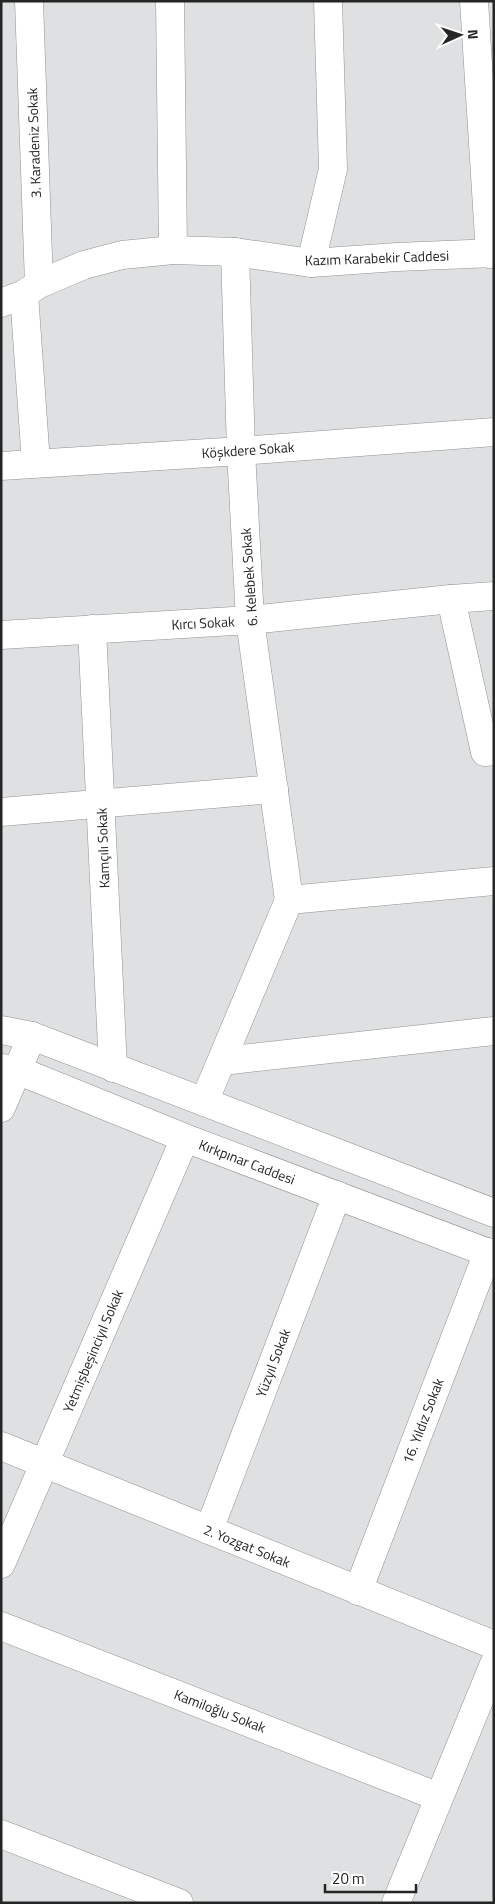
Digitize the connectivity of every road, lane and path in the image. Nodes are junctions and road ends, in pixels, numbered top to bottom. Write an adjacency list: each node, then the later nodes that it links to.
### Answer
1 (29, 1): 9 (street, 3. Karadeniz Sokak)
2 (170, 1): 5 (street)
3 (328, 1): 8 (street)
4 (474, 1): 7 (street)
5 (173, 250): 6 (street, Kazım Karabekir Caddesi); 9 (street, Kazım Karabekir Caddesi)
6 (235, 252): 8 (street, Kazım Karabekir Caddesi); 11 (street, 6. Kelebek Sokak)
7 (492, 254): 8 (street, Kazım Karabekir Caddesi)
8 (311, 263)
9 (21, 294): 12 (street, 3. Karadeniz Sokak)
10 (494, 432): 11 (street, Köşkdere Sokak)
11 (242, 451): 12 (street, Köşkdere Sokak); 16 (street, 6. Kelebek Sokak)
12 (36, 463): 13 (street, Köşkdere Sokak)
13 (1, 466)
14 (494, 596): 15 (street, Kırcı Sokak)
15 (451, 599): 16 (street, Kırcı Sokak); 19 (street)
16 (250, 620): 17 (street, Kırcı Sokak); 20 (street, 6. Kelebek Sokak)
17 (92, 629): 18 (street, Kırcı Sokak); 21 (street, Kamçılı Sokak)
18 (1, 635)
19 (494, 751)
20 (274, 789): 21 (street); 24 (street, 6. Kelebek Sokak)
21 (102, 805): 22 (street); 29 (street, Kamçılı Sokak)
22 (1, 812)
23 (494, 881): 24 (street)
24 (290, 900): 28 (street)
25 (1, 1030): 27 (street)
26 (494, 1032): 28 (street)
27 (32, 1036): 29 (street); 30 (street)
28 (222, 1061): 31 (street)
29 (113, 1068): 31 (street)
30 (9, 1069): 32 (street); 33 (street, Kırkpınar Caddesi)
31 (204, 1102): 35 (street)
32 (1, 1108)
33 (185, 1138): 34 (street, Kırkpınar Caddesi); 38 (street, Yetmişbeşinciyıl Sokak)
34 (336, 1196): 36 (street, Kırkpınar Caddesi); 39 (street, Yüzyıl Sokak)
35 (494, 1213)
36 (491, 1254): 41 (street, 16. Yıldız Sokak)
37 (1, 1446): 38 (street, 2. Yozgat Sokak)
38 (44, 1463): 39 (street, 2. Yozgat Sokak); 40 (street, Yetmişbeşinciyıl Sokak)
39 (209, 1530): 41 (street, 2. Yozgat Sokak)
40 (1, 1564)
41 (358, 1590): 43 (street, 2. Yozgat Sokak)
42 (1, 1626): 45 (street, Kamiloğlu Sokak)
43 (494, 1645)
44 (494, 1664): 45 (street)
45 (439, 1797): 48 (street)
46 (1, 1834): 47 (street)
47 (179, 1903)
48 (396, 1903)

